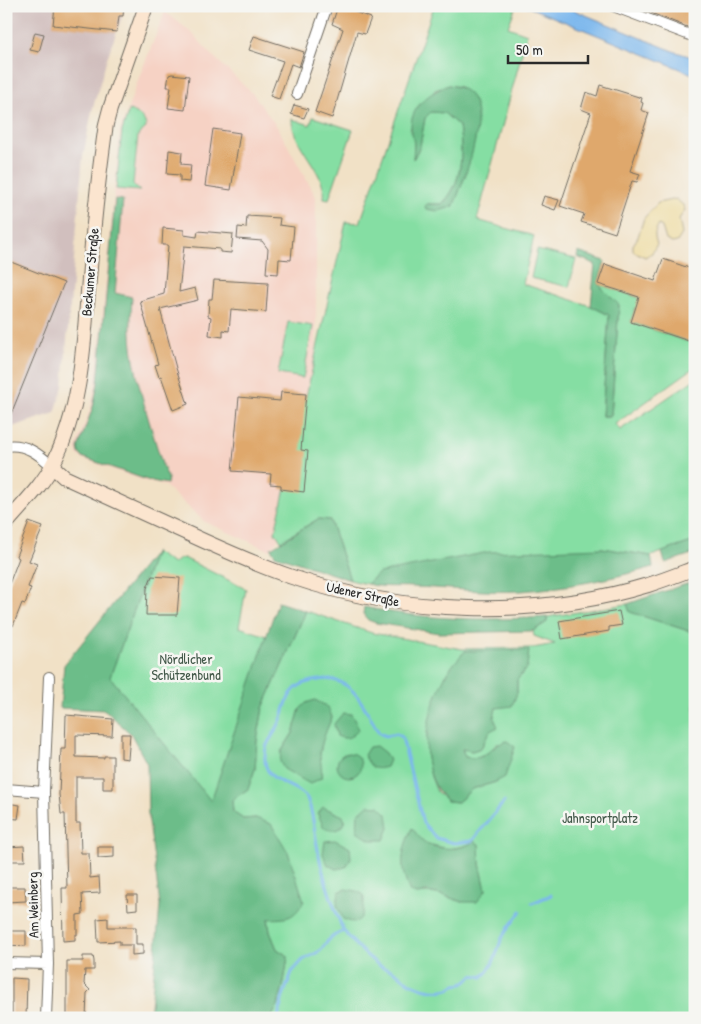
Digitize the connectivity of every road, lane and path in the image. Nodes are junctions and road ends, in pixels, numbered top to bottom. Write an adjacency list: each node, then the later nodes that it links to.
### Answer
1 (146, 6): 7 (main road, Beckumer Straße)
2 (327, 6): 5 (street)
3 (613, 6): 4 (street)
4 (695, 38)
5 (297, 94)
6 (6, 446): 7 (street)
7 (52, 466): 8 (main road, Beckumer Straße); 9 (main road, Udener Straße)
8 (6, 524)
9 (695, 568)
10 (49, 677): 12 (street, Am Weinberg)
11 (6, 789): 12 (street)
12 (44, 792): 14 (street, Am Weinberg)
13 (6, 963): 14 (street)
14 (48, 964): 15 (street, Am Weinberg)
15 (46, 1018)

